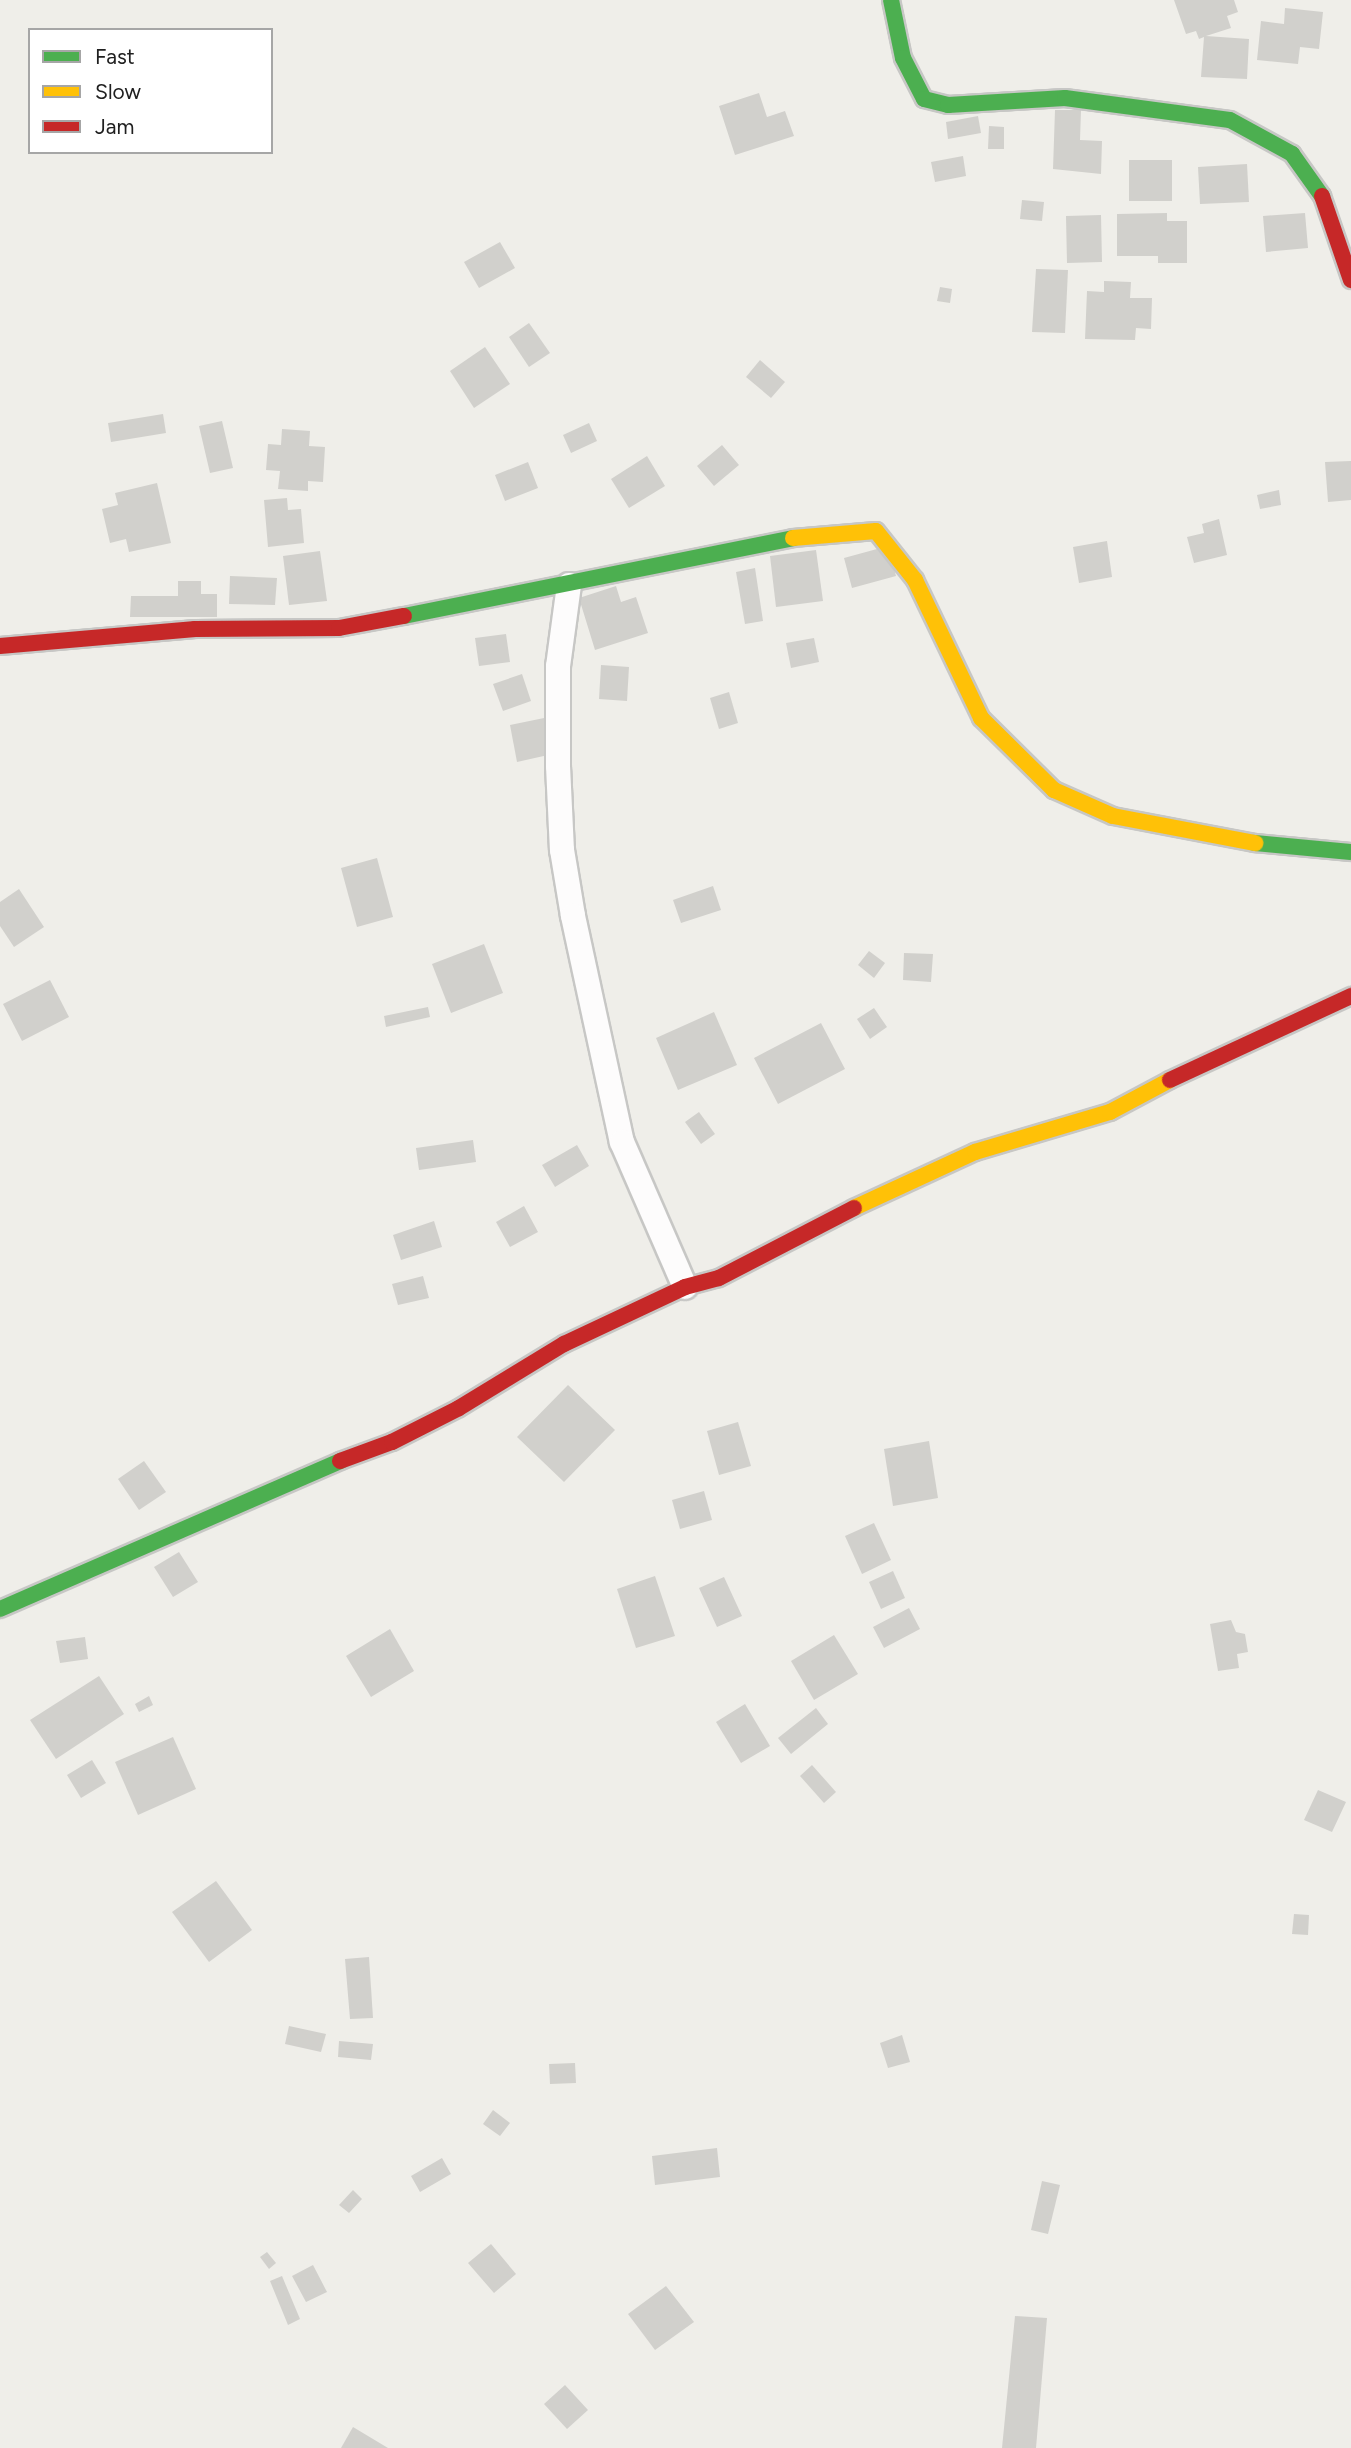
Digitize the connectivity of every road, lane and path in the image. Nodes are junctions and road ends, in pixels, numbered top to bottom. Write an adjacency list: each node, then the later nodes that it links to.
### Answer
1 (891, 0): 2 (street)
2 (1351, 280)
3 (569, 585): 4 (street); 5 (street); 7 (street)
4 (0, 646)
5 (1351, 852)
6 (1351, 996): 7 (street)
7 (685, 1287): 8 (street)
8 (0, 1609)

